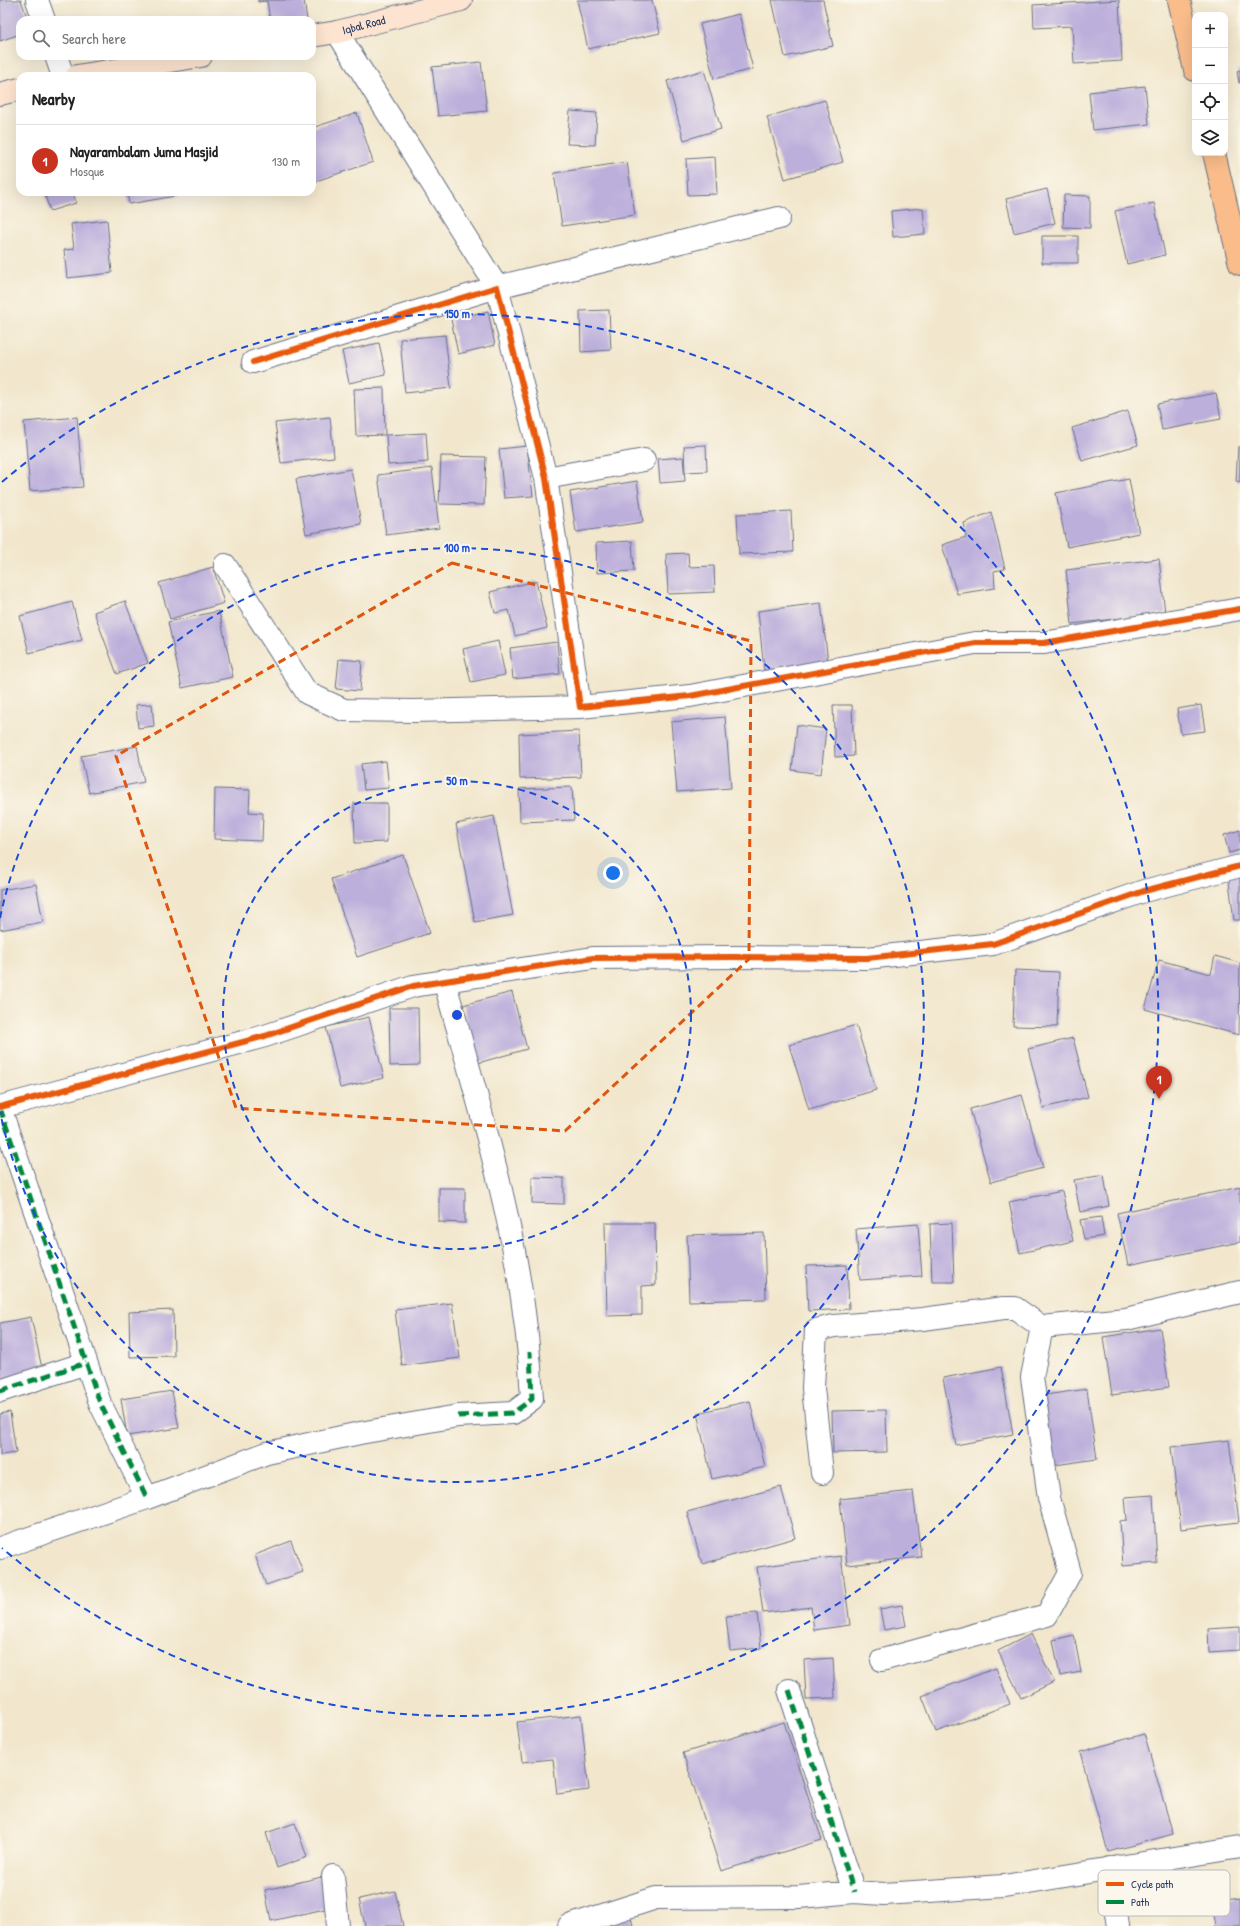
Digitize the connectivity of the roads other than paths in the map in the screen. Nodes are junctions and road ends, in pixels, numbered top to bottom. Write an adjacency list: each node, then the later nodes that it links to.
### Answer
1 (37, 0): 4 (street)
2 (461, 0): 5 (main road, Iqbal Road)
3 (1179, 0): 7 (main road)
4 (43, 16)
5 (337, 32): 6 (main road, Iqbal Road); 17 (street)
6 (316, 35)
7 (1192, 57)
8 (57, 60): 10 (street)
9 (176, 60): 11 (main road)
10 (62, 72)
11 (102, 72)
12 (16, 90): 13 (main road)
13 (0, 94)
14 (1215, 156): 16 (main road)
15 (779, 218): 17 (street)
16 (1240, 264)
17 (497, 287): 18 (street); 20 (street)
18 (253, 362)
19 (644, 460): 20 (street)
20 (546, 478): 23 (street)
21 (225, 565): 23 (street)
22 (1240, 609): 23 (street)
23 (580, 707)
24 (1240, 866): 25 (street)
25 (444, 980): 26 (street); 32 (street)
26 (0, 1107): 29 (street)
27 (1240, 1292): 28 (street)
28 (1042, 1327): 31 (street); 34 (street)
29 (86, 1363): 30 (street); 32 (street)
30 (0, 1391)
31 (822, 1473)
32 (147, 1498): 33 (street)
33 (0, 1548)
34 (882, 1660)
35 (789, 1690): 39 (street)
36 (1240, 1847): 37 (street)
37 (1109, 1868): 39 (street)
38 (333, 1876): 41 (street)
39 (854, 1892): 42 (street)
40 (1116, 1916): 43 (street)
41 (338, 1926)
42 (569, 1926)
43 (1118, 1926)

